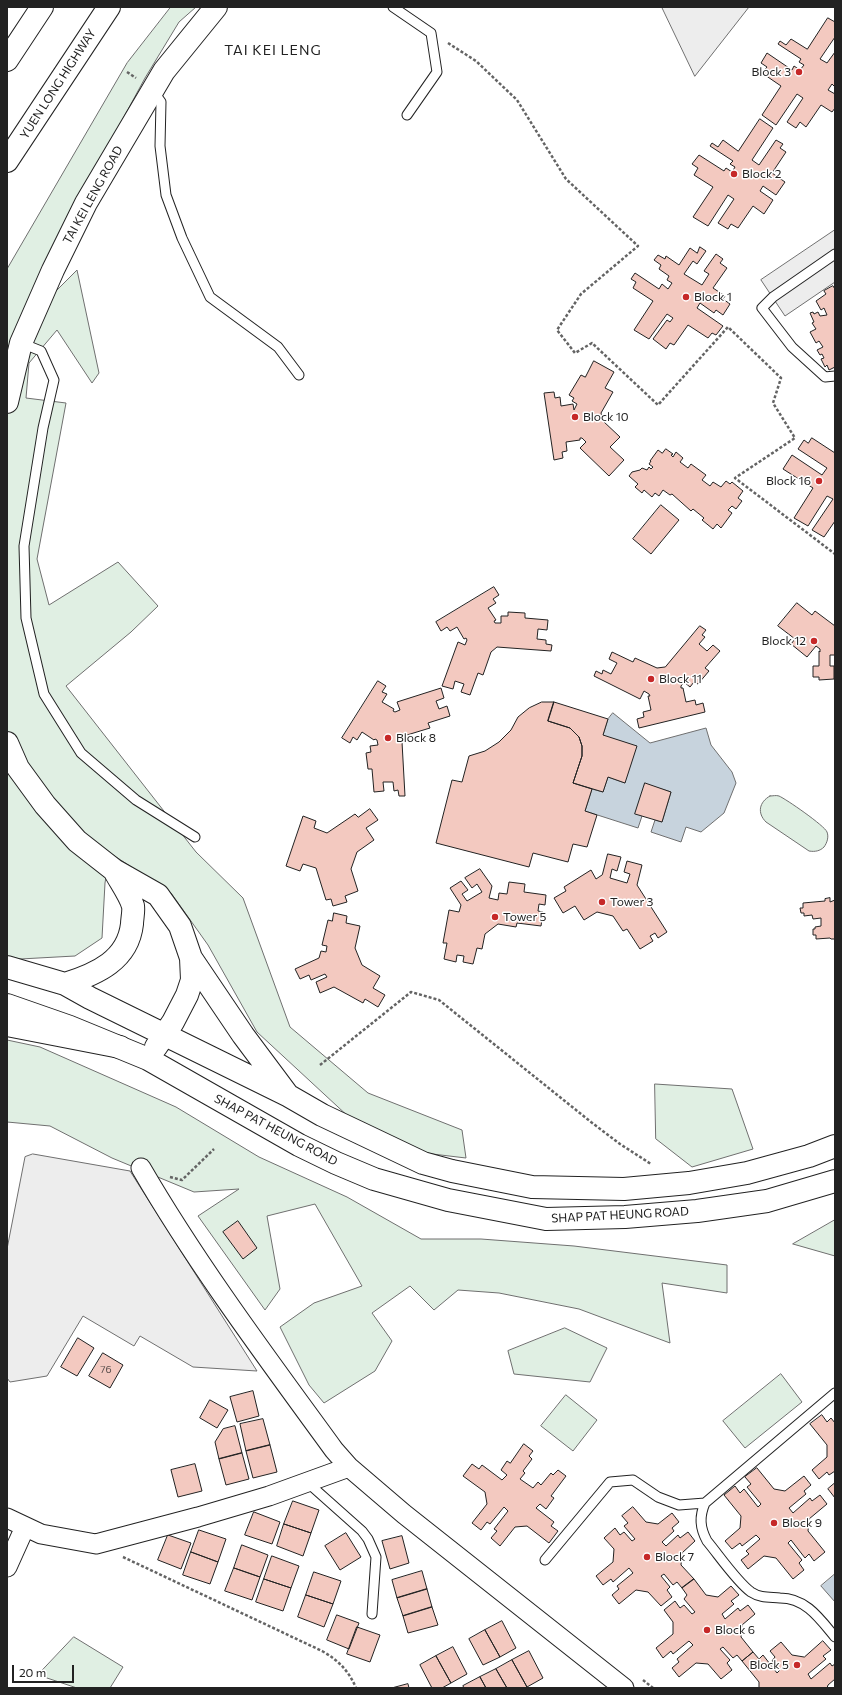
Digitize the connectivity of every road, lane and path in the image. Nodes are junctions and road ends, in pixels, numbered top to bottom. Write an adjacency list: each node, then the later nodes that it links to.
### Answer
1 (42, 7): 6 (main road)
2 (109, 7): 9 (main road, YUEN LONG HIGHWAY)
3 (216, 7): 7 (main road, TAI KEI LENG ROAD)
4 (393, 7): 5 (lane)
5 (431, 33): 8 (lane); 16 (path)
6 (7, 60)
7 (152, 90): 12 (main road, TAI KEI LENG ROAD); 13 (lane)
8 (407, 115)
9 (12, 153): 10 (main road, YUEN LONG HIGHWAY)
10 (7, 175)
11 (835, 254): 14 (lane)
12 (21, 343): 15 (main road, TAI KEI LENG ROAD); 18 (lane)
13 (299, 375)
14 (835, 376)
15 (7, 402)
16 (835, 554)
17 (7, 743): 19 (main road)
18 (195, 837)
19 (114, 870): 20 (main road); 22 (main road)
20 (191, 958): 25 (main road); 29 (main road)
21 (7, 967): 22 (main road)
22 (65, 984): 25 (main road)
23 (7, 1006): 26 (main road)
24 (7, 1025): 26 (main road)
25 (164, 1035): 27 (main road); 29 (main road)
26 (120, 1047): 27 (main road, SHAP PAT HEUNG ROAD)
27 (148, 1059): 34 (main road, SHAP PAT HEUNG ROAD)
28 (320, 1065): 32 (path)
29 (289, 1096): 30 (main road)
30 (835, 1146)
31 (214, 1149): 33 (path)
32 (652, 1164)
33 (140, 1168): 36 (street)
34 (835, 1181)
35 (835, 1393): 38 (lane)
36 (349, 1467): 37 (street); 47 (street)
37 (307, 1482): 41 (street); 44 (lane)
38 (705, 1503): 42 (lane); 45 (lane)
39 (7, 1518): 40 (street)
40 (25, 1527): 41 (street); 43 (street)
41 (96, 1544): 46 (path)
42 (546, 1560)
43 (7, 1567)
44 (372, 1614)
45 (835, 1637)
46 (356, 1688)
47 (624, 1688)

